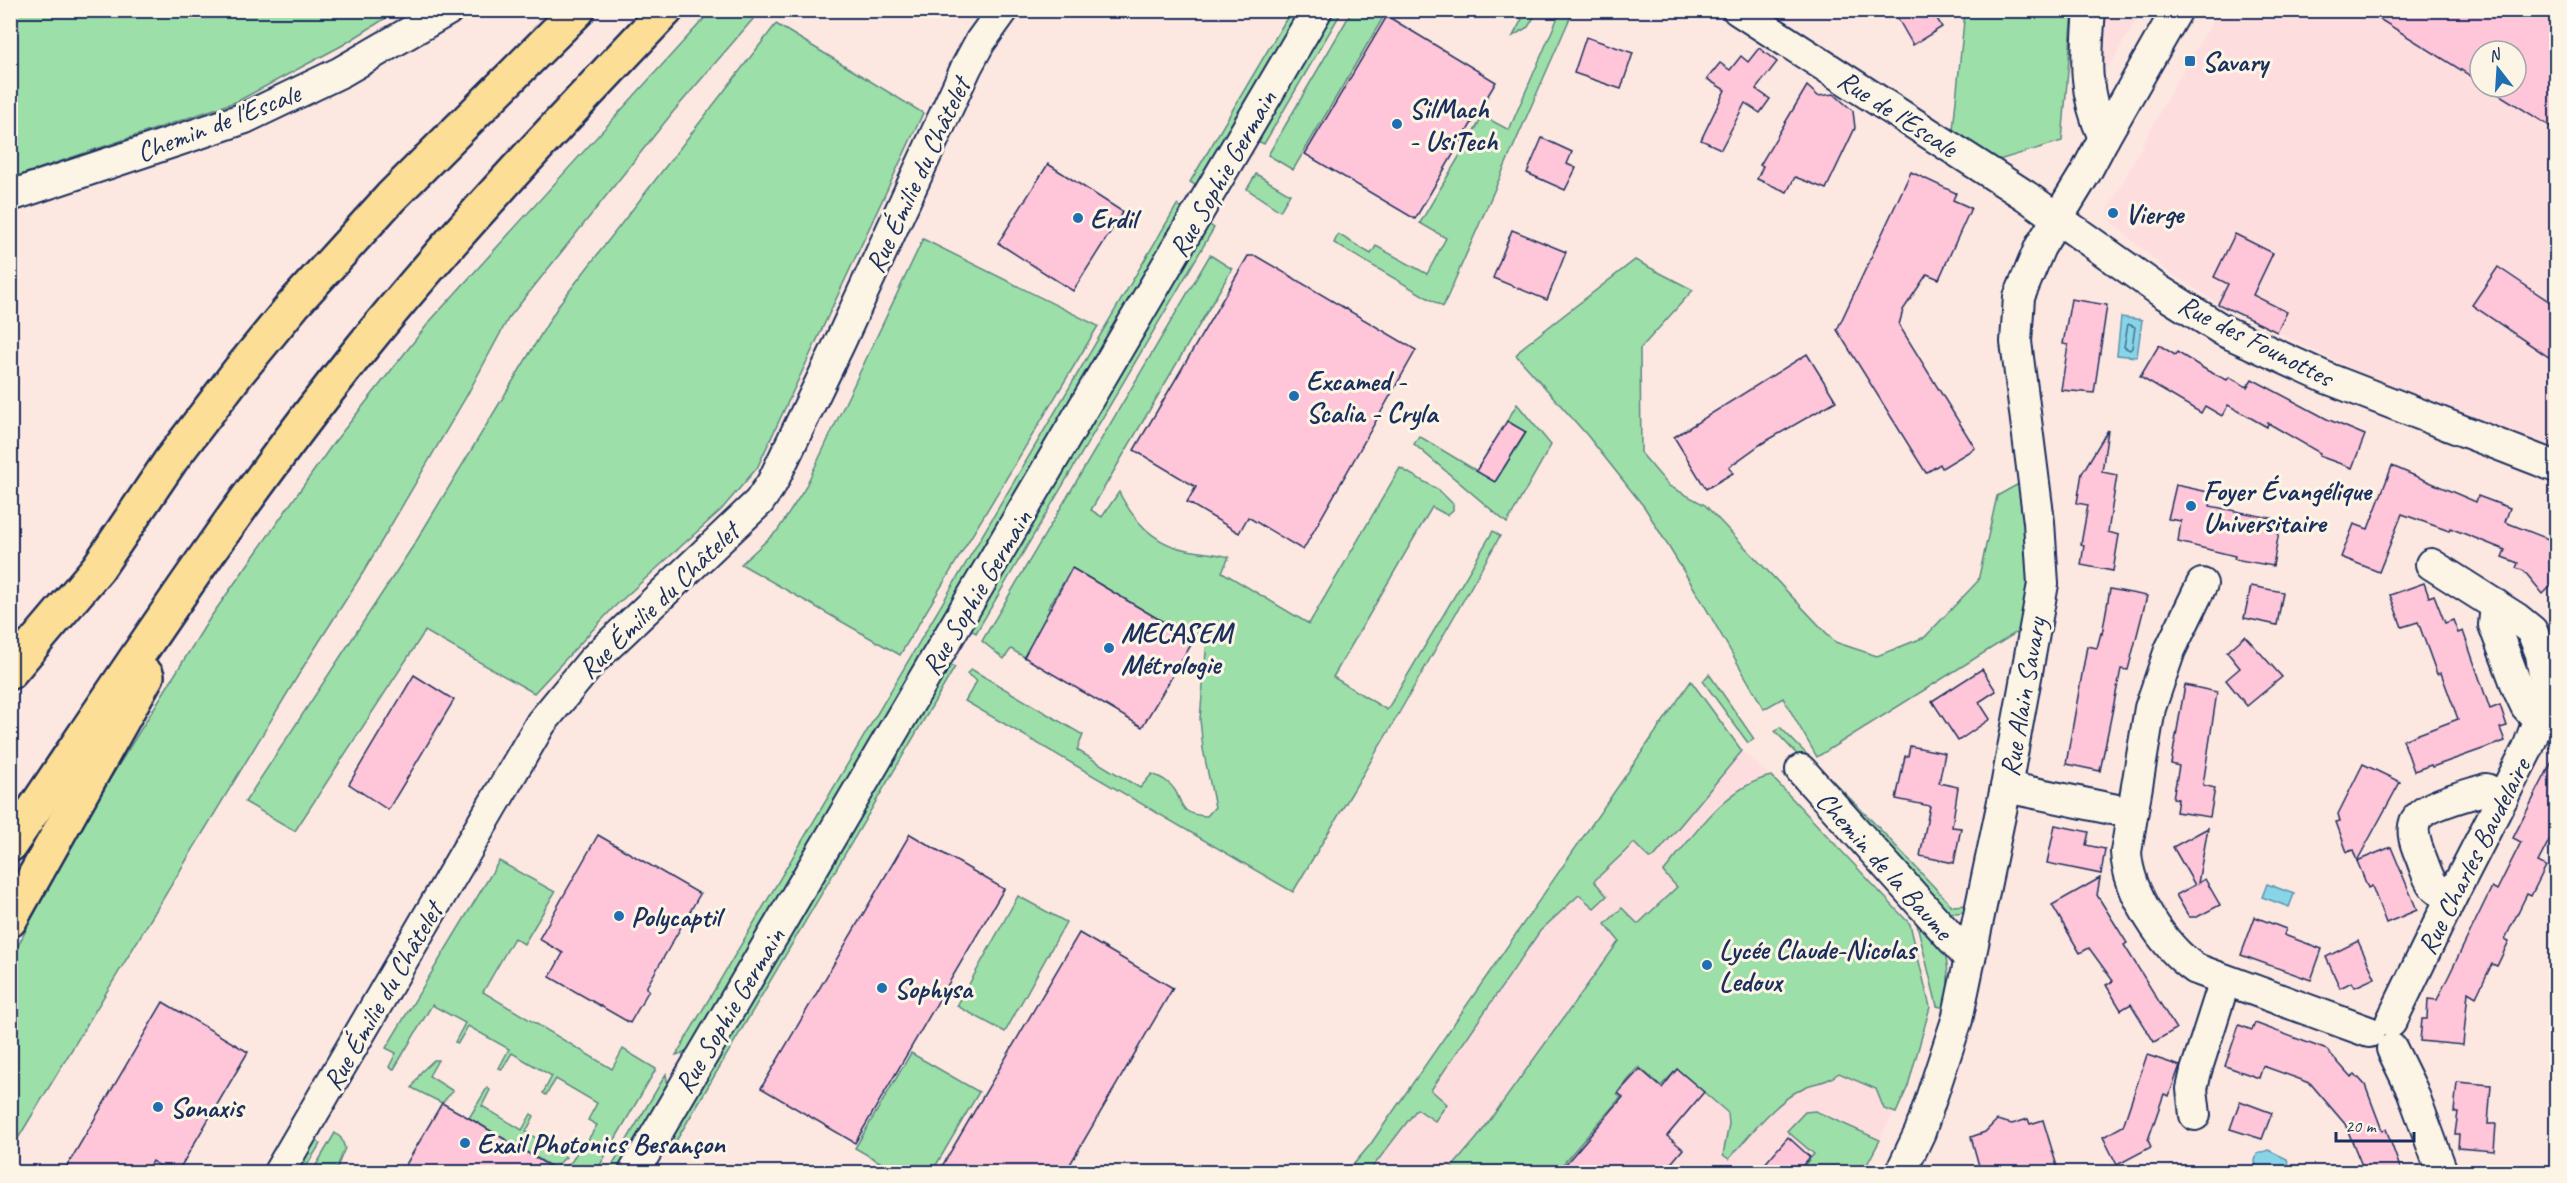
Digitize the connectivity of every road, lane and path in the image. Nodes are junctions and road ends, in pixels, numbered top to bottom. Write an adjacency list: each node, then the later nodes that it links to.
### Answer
1 (448, 10): 10 (street, Chemin de l'Escale)
2 (578, 10): 15 (highway)
3 (666, 10): 13 (highway)
4 (1003, 10): 30 (street, Rue Émilie du Châtelet)
5 (1317, 10): 31 (street, Rue Sophie Germain)
6 (1738, 10): 11 (street, Rue de l'Escale)
7 (2090, 10): 9 (street)
8 (2177, 10): 9 (street)
9 (2104, 138): 11 (street)
10 (10, 196)
11 (2056, 218): 12 (street, Rue des Founottes); 20 (street, Rue Alain Savary)
12 (2556, 467)
13 (230, 520): 23 (highway); 25 (highway)
14 (2431, 564): 21 (street, Rue Charles Baudelaire)
15 (89, 580): 17 (highway); 18 (highway)
16 (2202, 584): 22 (street)
17 (10, 672)
18 (10, 697)
19 (1801, 770): 26 (street, Chemin de la Baume)
20 (2006, 787): 22 (street); 26 (street, Rue Alain Savary)
21 (2503, 797): 24 (street, Rue Charles Baudelaire); 24 (street)
22 (2131, 813): 27 (street)
23 (10, 845)
24 (2451, 898): 28 (street, Rue Charles Baudelaire)
25 (10, 920)
26 (1970, 959): 32 (street, Rue Alain Savary)
27 (2225, 980): 28 (street); 29 (street)
28 (2384, 1034): 33 (street)
29 (2195, 1115)
30 (279, 1173)
31 (634, 1173)
32 (1901, 1173)
33 (2442, 1173)

